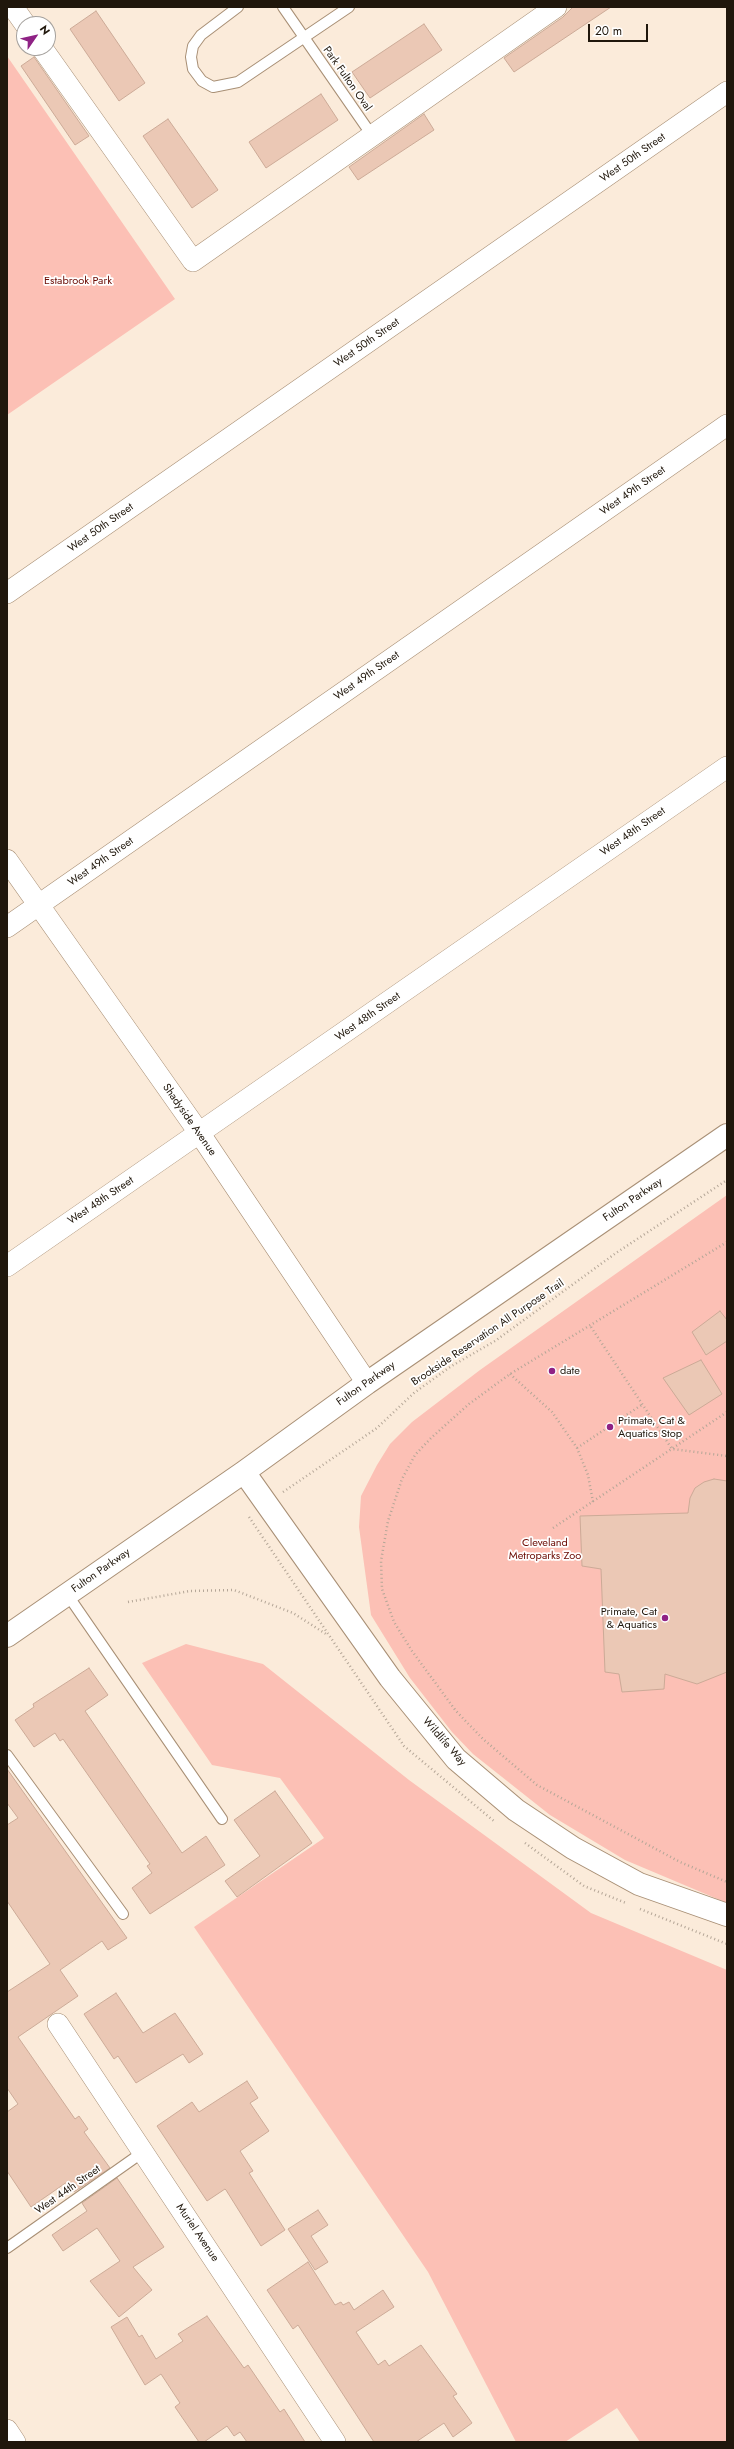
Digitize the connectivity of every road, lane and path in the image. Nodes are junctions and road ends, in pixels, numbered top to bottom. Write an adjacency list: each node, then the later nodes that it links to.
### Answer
1 (13, 7): 6 (street)
2 (238, 7): 7 (lane)
3 (283, 7): 7 (lane, Park Fulton Oval)
4 (349, 7): 7 (lane)
5 (556, 7): 10 (street)
6 (19, 16)
7 (304, 39): 10 (lane, Park Fulton Oval)
8 (48, 56): 10 (street)
9 (727, 92): 12 (street, West 50th Street)
10 (371, 134)
11 (727, 425): 15 (street, West 49th Street)
12 (7, 593)
13 (727, 767): 17 (street, West 48th Street)
14 (7, 860): 15 (street, Shadyside Avenue)
15 (39, 905): 16 (street, West 49th Street); 17 (street, Shadyside Avenue)
16 (7, 927)
17 (200, 1134): 21 (street, West 48th Street); 24 (street, Shadyside Avenue)
18 (727, 1135): 24 (street, Fulton Parkway)
19 (727, 1180): 31 (path, Brookside Reservation All Purpose Trail)
20 (727, 1242): 22 (path)
21 (7, 1266)
22 (591, 1327): 23 (path); 25 (path)
23 (510, 1374): 27 (path); 40 (path)
24 (367, 1383): 30 (street, Fulton Parkway)
25 (643, 1404): 27 (path); 28 (path)
26 (727, 1412): 28 (path)
27 (577, 1448): 32 (path)
28 (672, 1449): 29 (path); 32 (path)
29 (727, 1456)
30 (244, 1472): 34 (street, Fulton Parkway); 42 (street, Wildlife Way)
31 (283, 1492)
32 (593, 1502): 33 (path)
33 (553, 1528)
34 (67, 1594): 37 (street, Fulton Parkway); 39 (lane)
35 (128, 1602): 36 (path)
36 (327, 1635)
37 (7, 1636)
38 (7, 1755): 41 (lane)
39 (222, 1820)
40 (727, 1882)
41 (123, 1914)
42 (727, 1915)
43 (58, 2024): 44 (street, Muriel Avenue)
44 (143, 2152): 45 (lane, West 44th Street); 48 (street, Muriel Avenue)
45 (7, 2248)
46 (7, 2430): 47 (street)
47 (15, 2442)
48 (336, 2442)

